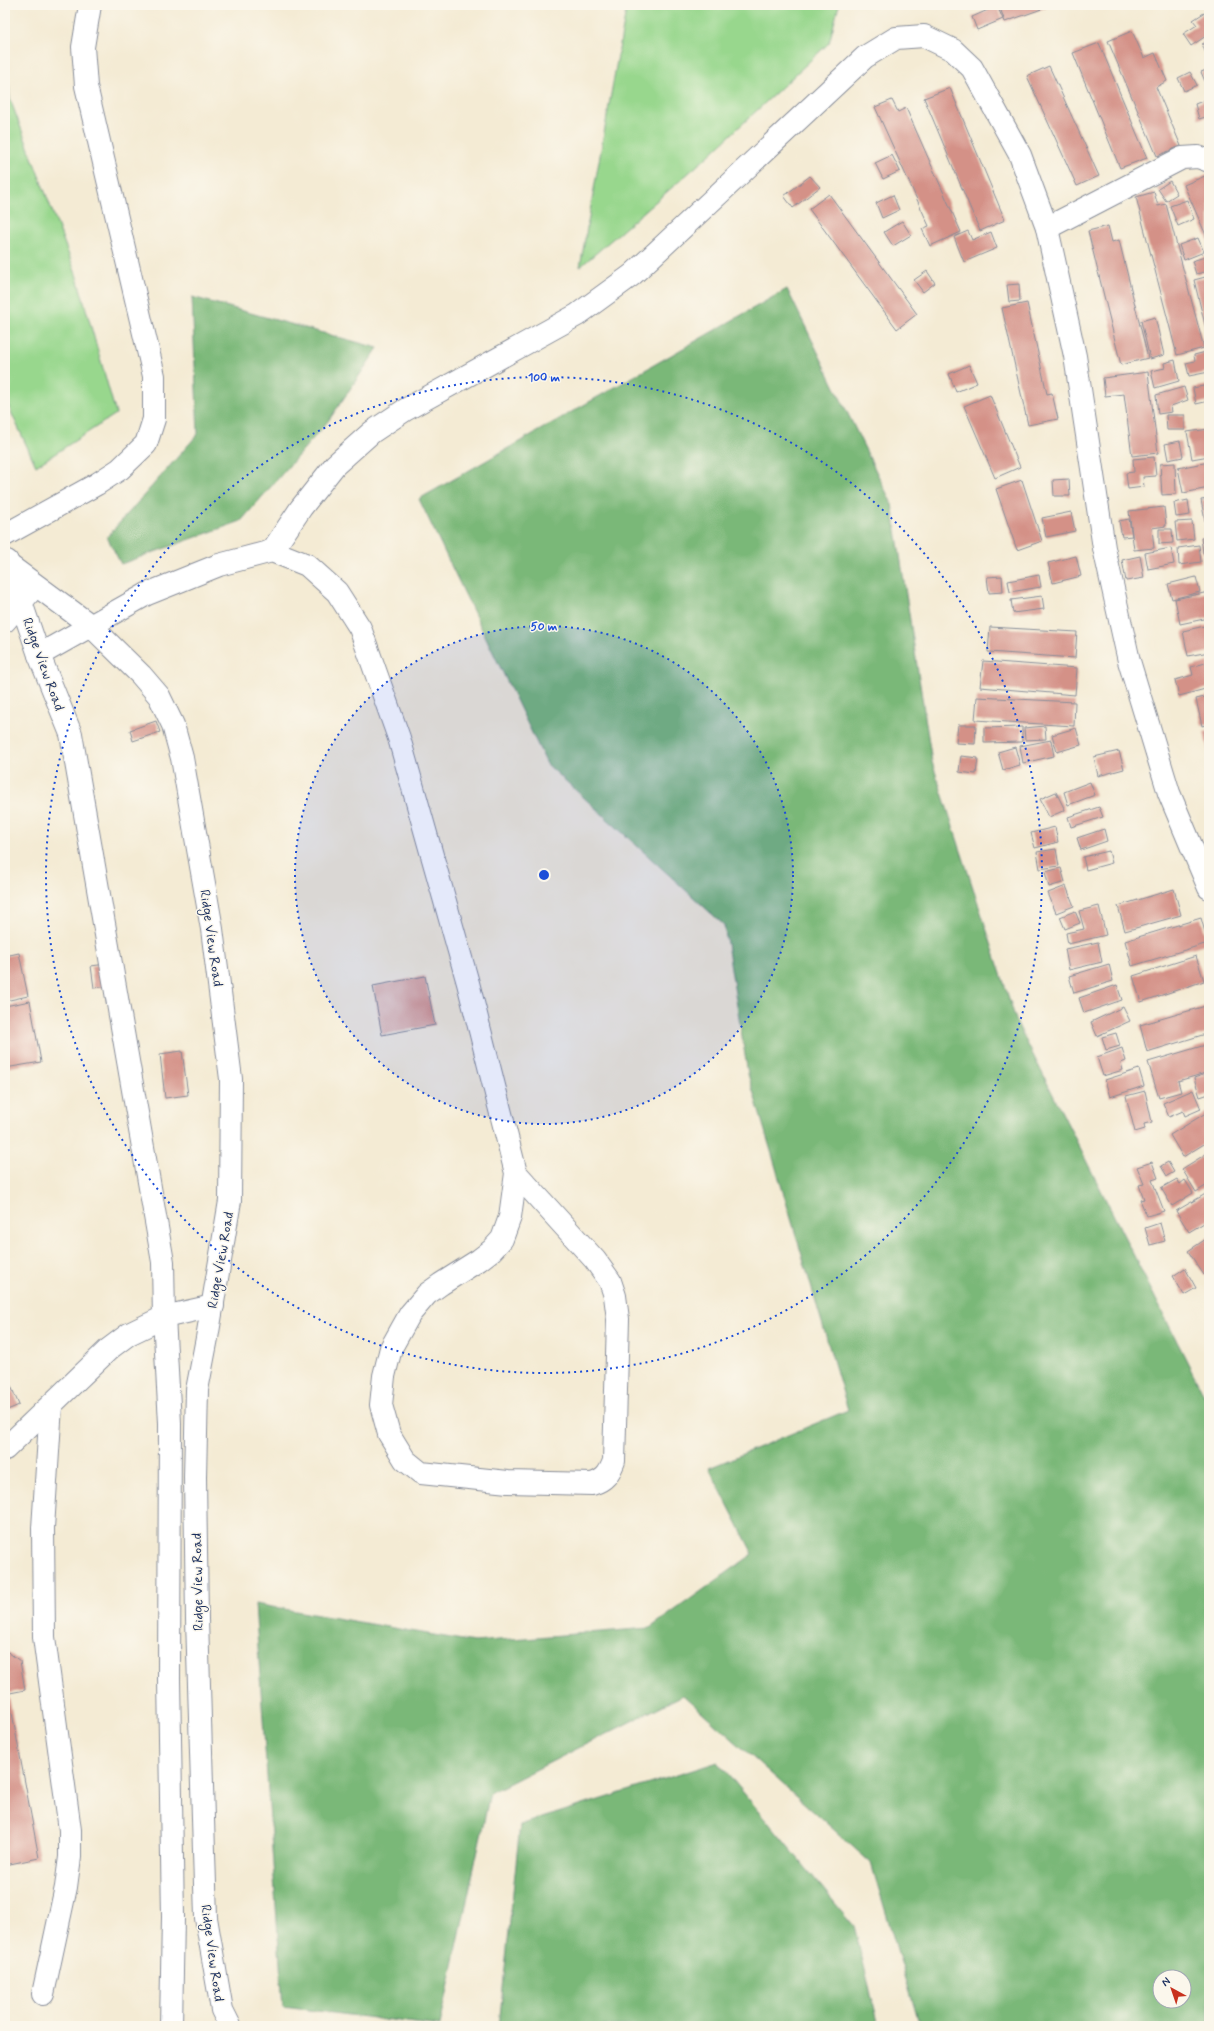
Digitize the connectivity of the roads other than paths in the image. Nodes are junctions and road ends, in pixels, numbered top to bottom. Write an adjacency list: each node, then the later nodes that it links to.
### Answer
1 (90, 5): 4 (street)
2 (1209, 161): 3 (street)
3 (1047, 228): 5 (street); 12 (street)
4 (5, 535)
5 (272, 551): 10 (street); 13 (street)
6 (8, 561): 7 (street, Ridge View Road); 8 (street, Ridge View Road)
7 (37, 584): 8 (street); 10 (street, Ridge View Road)
8 (21, 601): 9 (street); 11 (street, Ridge View Road)
9 (5, 621)
10 (90, 625): 11 (street); 14 (street, Ridge View Road)
11 (39, 655): 15 (street, Ridge View Road)
12 (1209, 888)
13 (516, 1173): 13 (street)
14 (213, 1306): 15 (street); 20 (street, Ridge View Road)
15 (164, 1317): 16 (street); 19 (street, Ridge View Road)
16 (51, 1406): 17 (street); 18 (street)
17 (5, 1449)
18 (42, 1994)
19 (172, 2026)
20 (230, 2026)

